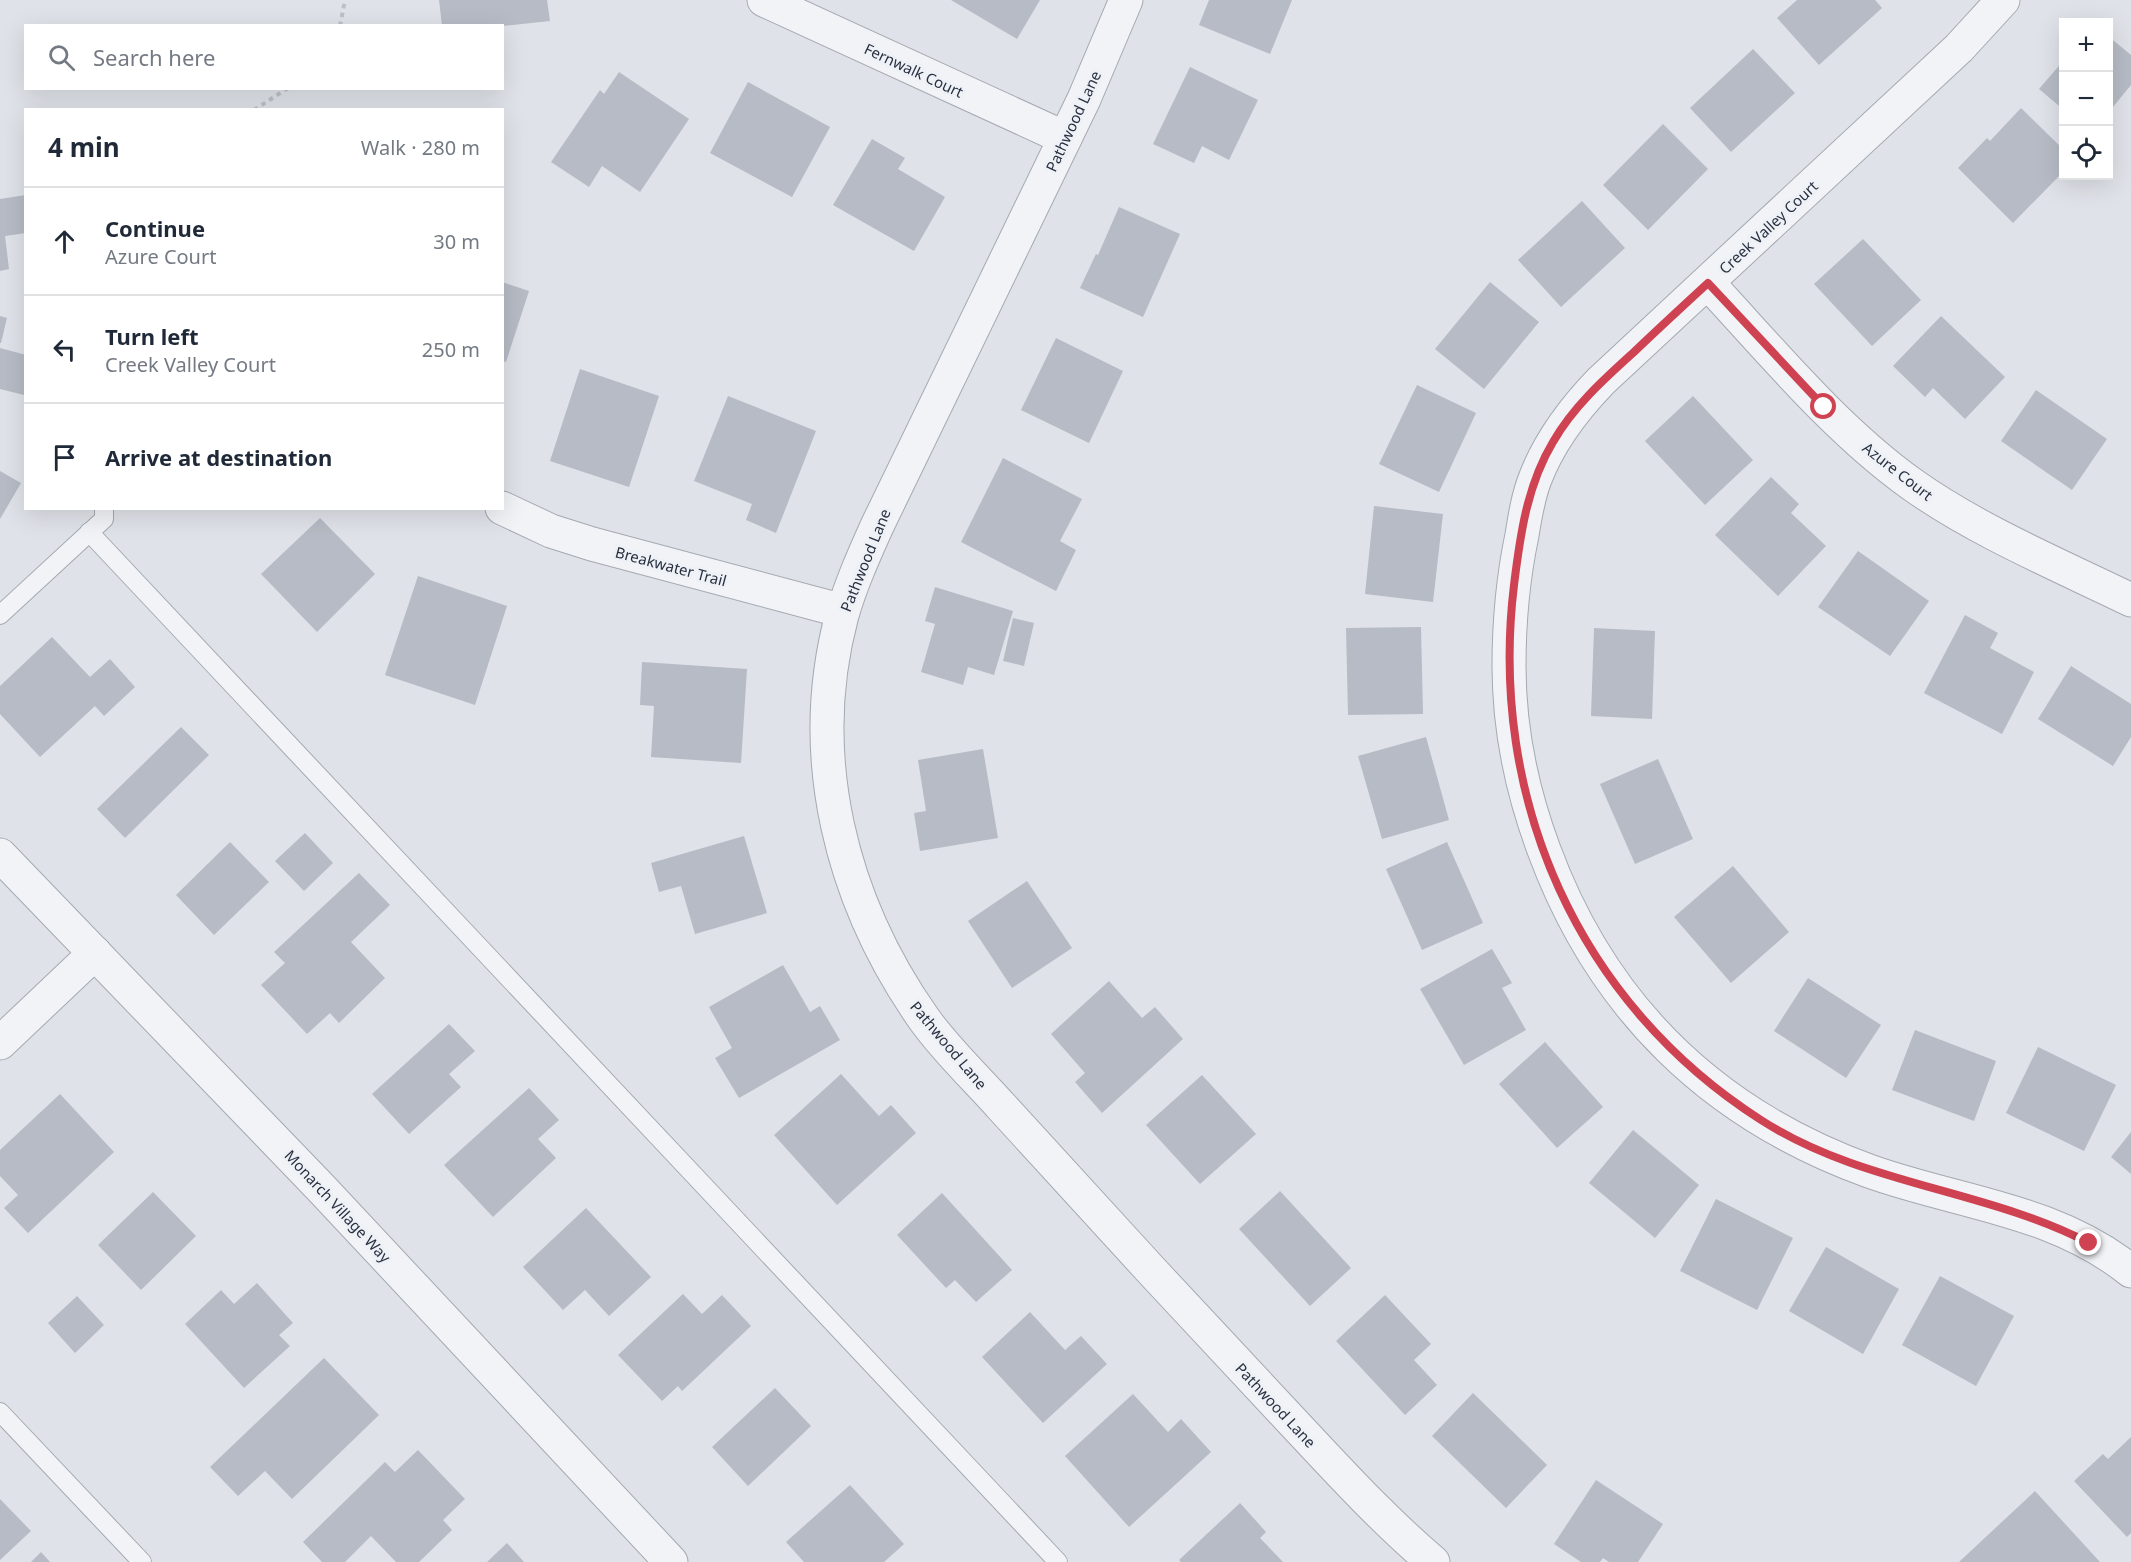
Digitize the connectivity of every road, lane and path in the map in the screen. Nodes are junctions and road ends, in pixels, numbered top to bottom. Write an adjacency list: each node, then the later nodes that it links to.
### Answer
1 (345, 0): 5 (path)
2 (764, 0): 8 (street, Fernwalk Court)
3 (1126, 0): 8 (street, Pathwood Lane)
4 (2003, 0): 9 (street, Creek Valley Court)
5 (340, 24)
6 (285, 90): 7 (path)
7 (257, 108)
8 (1065, 138): 14 (street, Pathwood Lane)
9 (1708, 283): 13 (street, Azure Court); 19 (street, Creek Valley Court)
10 (504, 508): 14 (street, Breakwater Trail)
11 (104, 510): 12 (lane)
12 (89, 532): 15 (lane); 23 (lane)
13 (2131, 600)
14 (843, 611): 24 (street, Pathwood Lane)
15 (0, 615)
16 (0, 855): 17 (street, Monarch Village Way)
17 (95, 953): 18 (street); 22 (street, Monarch Village Way)
18 (0, 1043)
19 (2131, 1271)
20 (0, 1412): 21 (lane)
21 (142, 1562)
22 (671, 1562)
23 (1058, 1562)
24 (1433, 1562)

